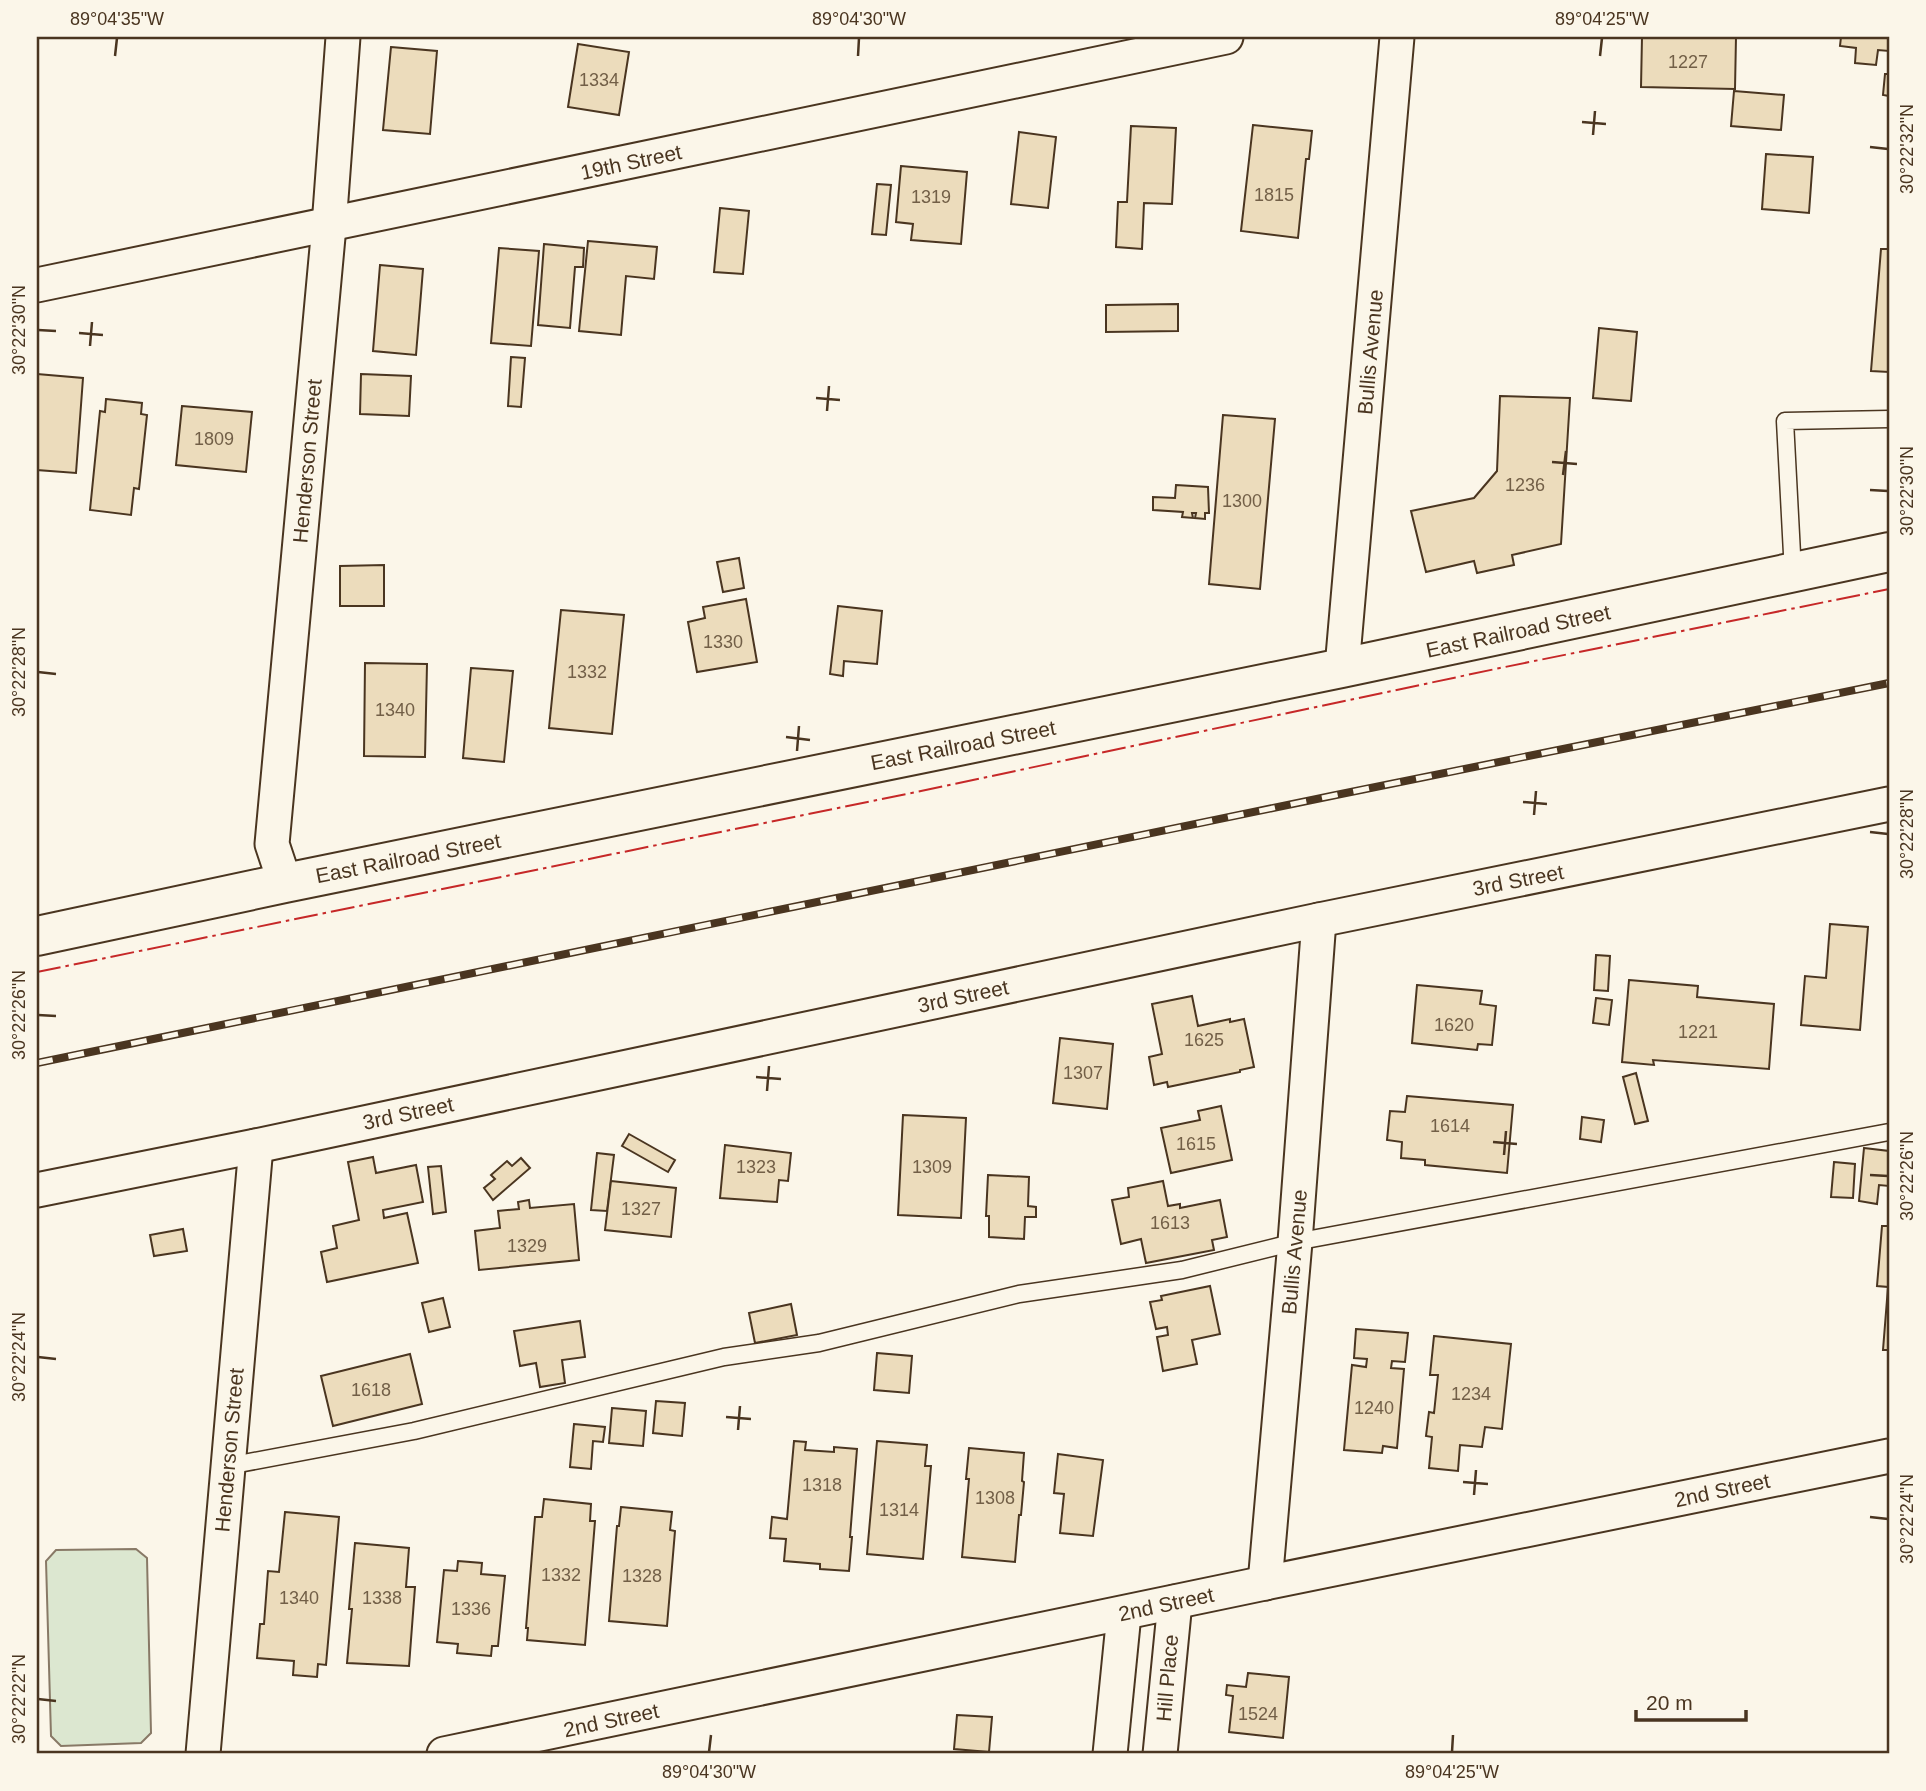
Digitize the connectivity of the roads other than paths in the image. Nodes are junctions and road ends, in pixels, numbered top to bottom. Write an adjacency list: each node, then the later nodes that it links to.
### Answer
1 (343, 37): 4 (street, Henderson Street)
2 (1226, 37): 4 (street, 19th Street)
3 (1397, 37): 9 (street, Bullis Avenue)
4 (329, 226): 5 (street, 19th Street); 11 (street, Henderson Street)
5 (37, 285)
6 (1889, 419): 8 (lane)
7 (1889, 552): 8 (street, East Railroad Street)
8 (1793, 573): 9 (street, East Railroad Street)
9 (1342, 668): 11 (street, East Railroad Street)
10 (1889, 804): 12 (street, 3rd Street)
11 (285, 883): 13 (street, East Railroad Street)
12 (1319, 920): 15 (street, 3rd Street); 17 (street, Bullis Avenue)
13 (37, 936)
14 (1889, 1132): 17 (lane)
15 (256, 1146): 16 (street, 3rd Street); 19 (street, Henderson Street)
16 (37, 1190)
17 (1296, 1242): 19 (lane); 20 (street, Bullis Avenue)
18 (1889, 1456): 20 (street, 2nd Street)
19 (228, 1466): 23 (street, Henderson Street)
20 (1265, 1583): 21 (street, 2nd Street)
21 (1175, 1602): 22 (street, 2nd Street); 26 (street, Hill Place)
22 (1124, 1614): 24 (street, 2nd Street); 25 (street)
23 (202, 1754)
24 (444, 1754)
25 (1110, 1754)
26 (1160, 1754)

